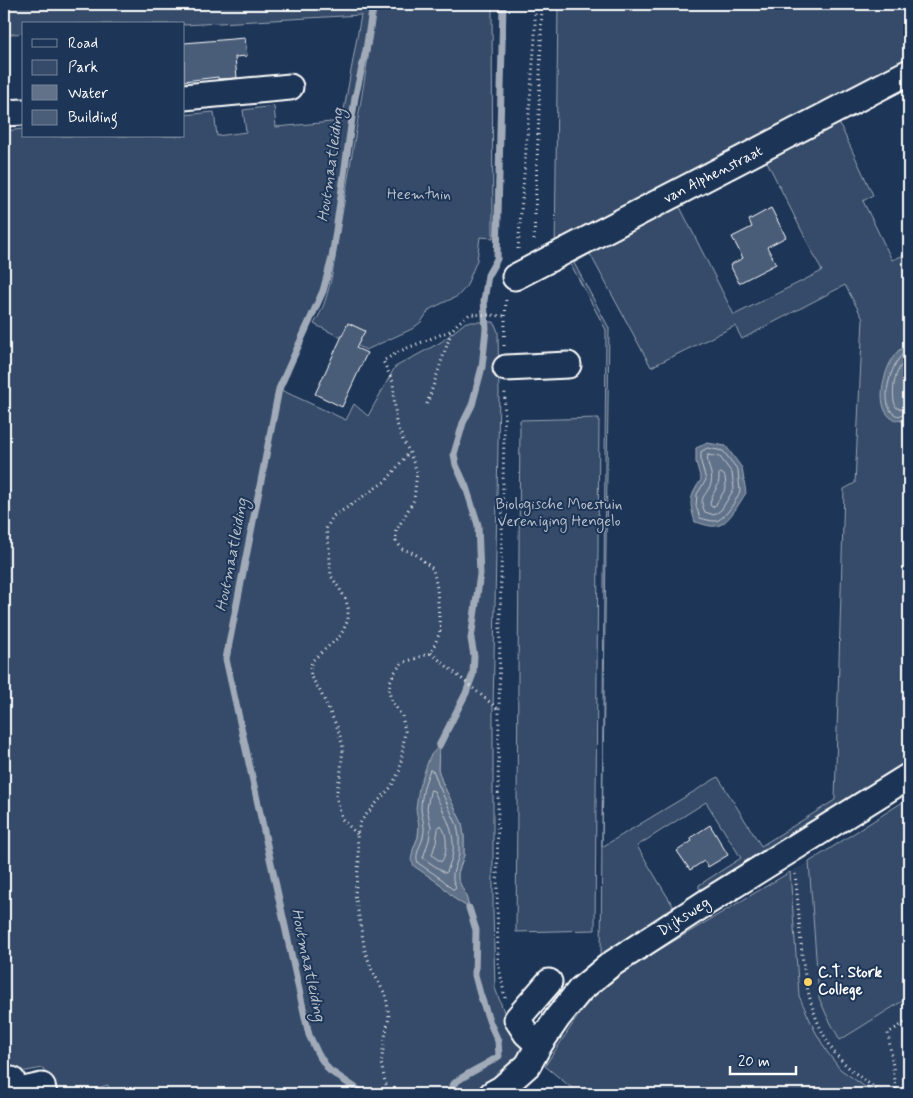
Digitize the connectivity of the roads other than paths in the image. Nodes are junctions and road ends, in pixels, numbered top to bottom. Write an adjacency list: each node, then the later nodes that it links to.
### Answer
1 (909, 72): 6 (street, van Alphenstraat)
2 (290, 87): 3 (street)
3 (185, 97)
4 (22, 112): 5 (street)
5 (4, 114)
6 (516, 277)
7 (568, 365): 8 (street)
8 (506, 368)
9 (909, 776): 11 (street, Dijksweg)
10 (548, 982): 11 (street)
11 (539, 1045): 14 (street, Dijksweg)
12 (4, 1082): 13 (street)
13 (44, 1094)
14 (492, 1094)

